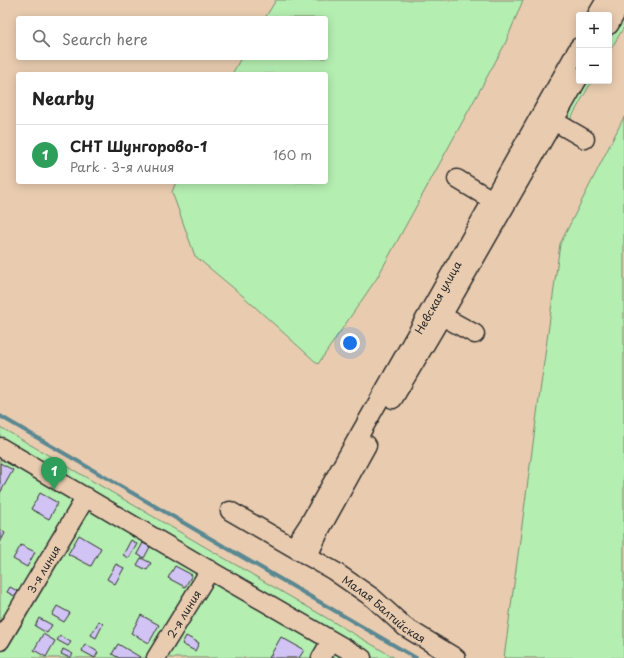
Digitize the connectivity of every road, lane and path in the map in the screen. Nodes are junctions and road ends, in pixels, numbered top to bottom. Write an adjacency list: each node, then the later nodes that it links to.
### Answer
1 (606, 0): 3 (street)
2 (623, 0): 4 (street)
3 (599, 12)
4 (612, 20)
5 (578, 48): 10 (street, Невская улица)
6 (576, 82): 7 (street, Невская улица)
7 (554, 121): 8 (street); 11 (street, Невская улица)
8 (586, 139)
9 (457, 179): 10 (street)
10 (492, 200): 16 (street, Невская улица)
11 (442, 316): 12 (street); 16 (street, Невская улица)
12 (475, 334)
13 (0, 447): 14 (street)
14 (86, 497): 17 (street); 18 (street, 3-я линия)
15 (230, 511): 16 (street, Малая Балтийская)
16 (301, 552): 23 (street, Малая Балтийская)
17 (210, 570): 19 (street); 20 (street, 2-я линия)
18 (0, 641)
19 (332, 641): 21 (street); 22 (street)
20 (156, 658)
21 (321, 658)
22 (362, 658)
23 (456, 658)

